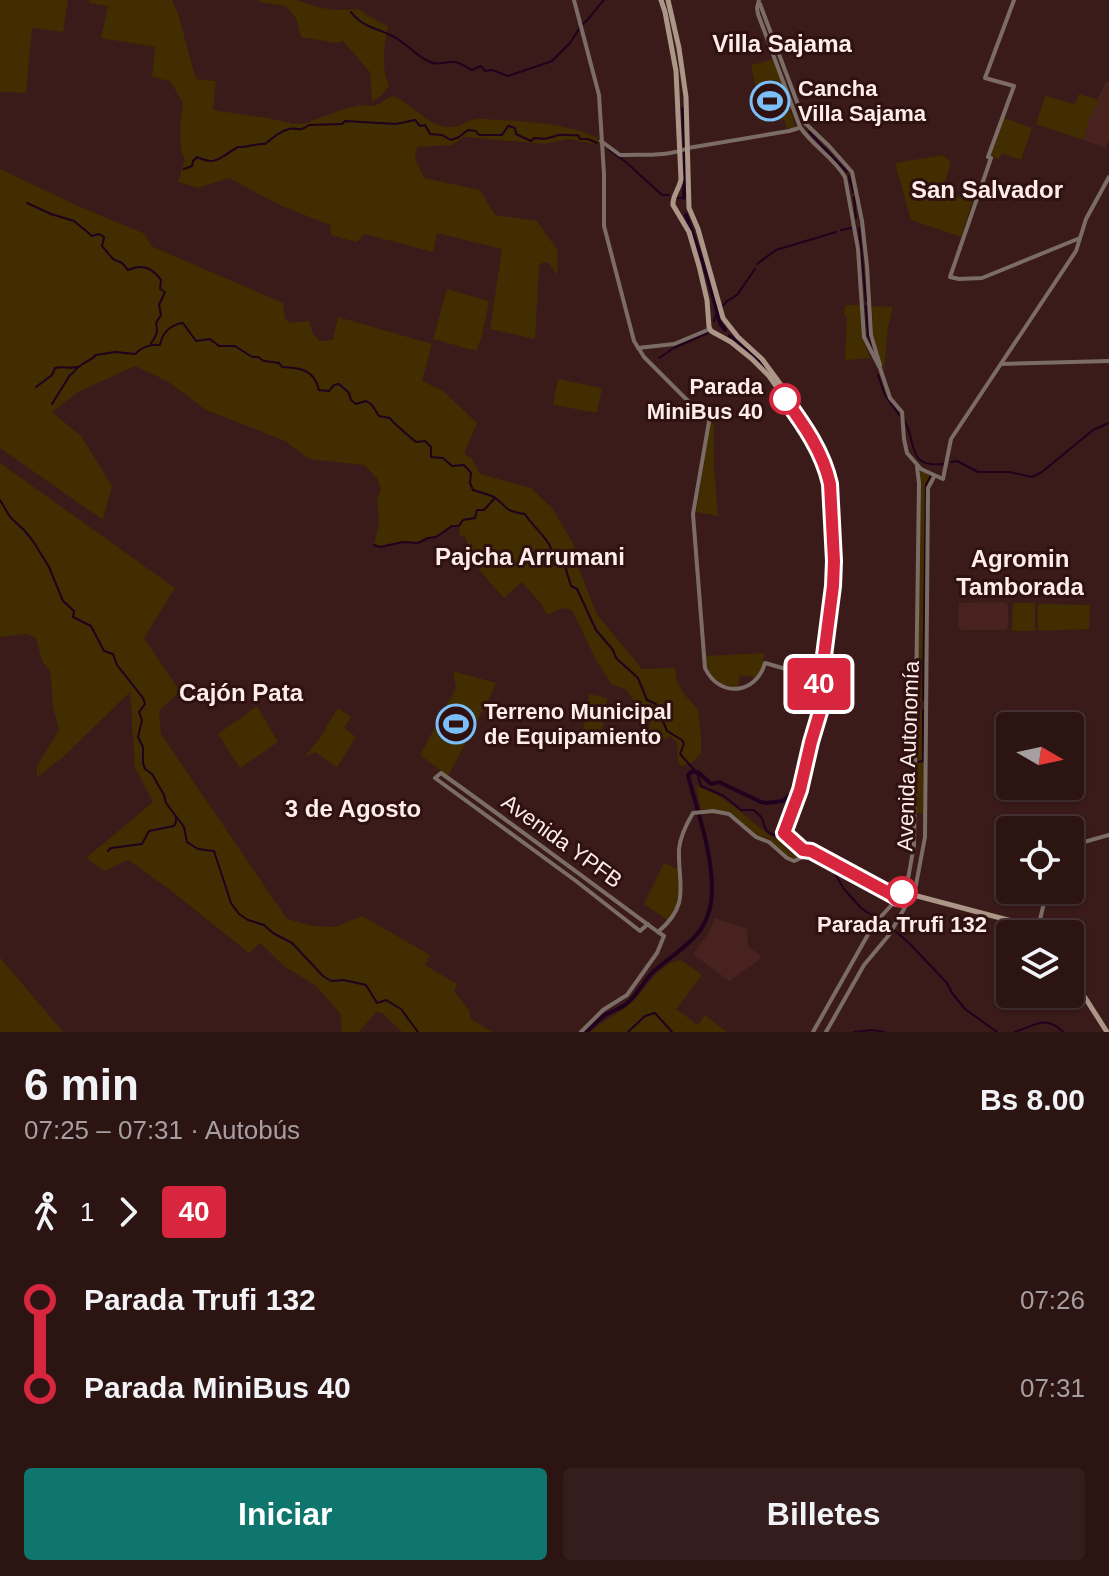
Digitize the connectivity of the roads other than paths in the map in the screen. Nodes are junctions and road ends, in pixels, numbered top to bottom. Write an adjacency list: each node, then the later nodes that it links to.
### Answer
1 (574, 0): 7 (street)
2 (661, 0): 9 (main road)
3 (668, 0): 8 (main road)
4 (1014, 0): 11 (street)
5 (759, 1): 6 (street)
6 (803, 125): 8 (street); 18 (street, Avenida Autonomía); 18 (street)
7 (601, 141): 9 (street); 15 (street)
8 (688, 148): 9 (street); 13 (main road)
9 (681, 151): 12 (main road)
10 (1109, 177): 11 (street)
11 (1080, 238): 17 (street)
12 (710, 329): 14 (main road); 15 (street)
13 (731, 329): 14 (main road); 22 (main road)
14 (723, 338): 21 (main road)
15 (638, 348): 21 (street)
16 (1109, 361): 17 (street)
17 (1001, 364): 20 (street)
18 (880, 368): 19 (street, Avenida Autonomía)
19 (917, 465): 20 (street); 28 (street, Avenida Autonomía)
20 (934, 477): 29 (street, Avenida Autonomía)
21 (821, 679): 22 (main road)
22 (820, 692): 27 (main road)
23 (447, 777): 24 (street); 24 (street, Avenida YPFB); 31 (street, Avenida YPFB)
24 (438, 780): 31 (street, Avenida YPFB)
25 (1109, 835): 26 (street)
26 (1084, 842)
27 (805, 854): 28 (main road); 32 (street)
28 (900, 895): 29 (main road); 35 (street, Avenida Autonomía)
29 (912, 895): 30 (main road); 36 (street, Avenida Autonomía)
30 (1007, 920)
31 (648, 924): 32 (street, Avenida YPFB)
32 (658, 932): 34 (street, Avenida YPFB)
33 (1084, 996): 37 (main road)
34 (581, 1032)
35 (813, 1032)
36 (826, 1032)
37 (1107, 1032)

